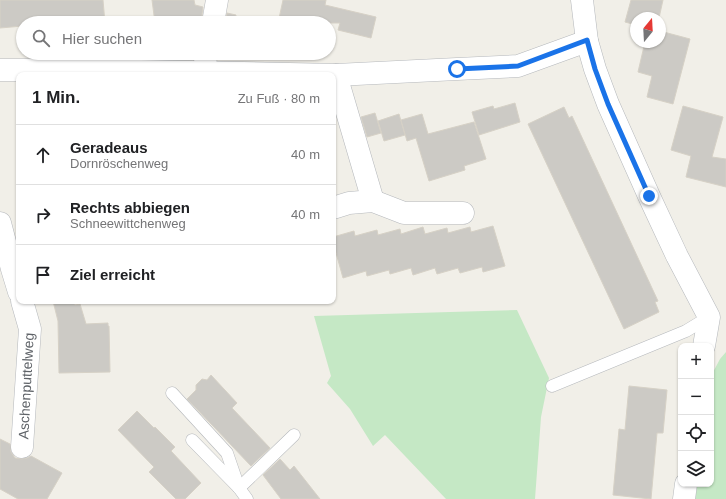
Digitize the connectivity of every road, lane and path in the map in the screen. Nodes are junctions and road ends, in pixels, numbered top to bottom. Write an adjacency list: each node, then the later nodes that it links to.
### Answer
1 (217, 0): 3 (street)
2 (582, 0): 4 (street)
3 (214, 16)
4 (587, 40): 10 (street); 17 (street)
5 (205, 63): 8 (street); 9 (street)
6 (0, 70): 7 (street)
7 (61, 72)
8 (102, 72)
9 (303, 72)
10 (336, 75): 11 (street)
11 (373, 201): 12 (street); 13 (street)
12 (336, 207)
13 (463, 213)
14 (0, 223): 15 (street)
15 (16, 282)
16 (23, 304): 23 (street, Aschenputtelweg)
17 (709, 317): 18 (street); 19 (lane)
18 (705, 343)
19 (552, 386)
20 (172, 393): 25 (lane)
21 (294, 435): 25 (lane)
22 (192, 440): 25 (lane)
23 (22, 447)
24 (686, 487): 27 (street)
25 (239, 488): 26 (lane)
26 (247, 499)
27 (684, 499)

